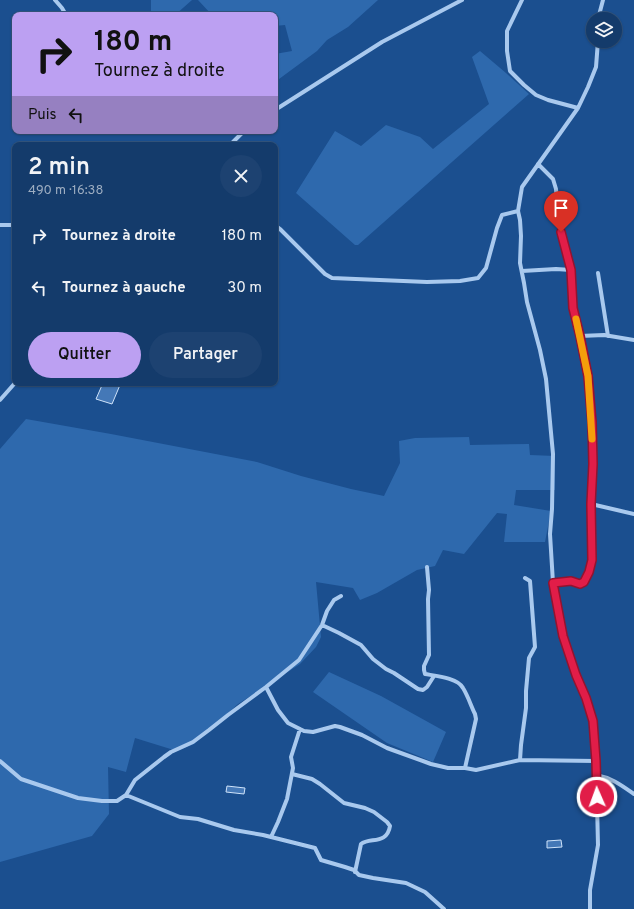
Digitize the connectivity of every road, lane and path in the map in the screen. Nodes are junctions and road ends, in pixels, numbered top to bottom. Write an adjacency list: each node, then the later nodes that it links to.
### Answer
1 (55, 0): 5 (street)
2 (462, 0): 8 (street)
3 (522, 0): 9 (street)
4 (603, 0): 6 (street)
5 (64, 12)
6 (600, 12)
7 (597, 48): 9 (street)
8 (278, 108)
9 (578, 108): 12 (street)
10 (241, 134): 11 (street)
11 (233, 142)
12 (538, 164): 13 (street); 17 (street)
13 (518, 211): 16 (street); 18 (street)
14 (0, 225): 15 (street)
15 (12, 225)
16 (278, 227)
17 (571, 270): 18 (street); 20 (street)
18 (522, 271): 29 (street)
19 (598, 273): 21 (street)
20 (580, 336): 21 (street); 25 (street)
21 (608, 336): 22 (street)
22 (634, 340)
23 (12, 386): 24 (street)
24 (0, 400)
25 (591, 504): 26 (street); 29 (street)
26 (634, 514)
27 (428, 567): 32 (street)
28 (525, 578): 35 (street)
29 (553, 583): 37 (street)
30 (341, 596): 31 (street)
31 (322, 625): 32 (street); 33 (street)
32 (434, 676): 38 (street)
33 (266, 687): 34 (street); 42 (street)
34 (300, 728): 38 (street); 39 (street)
35 (520, 760): 37 (street); 38 (street)
36 (0, 761): 42 (street)
37 (596, 761): 40 (street)
38 (464, 768)
39 (292, 774): 43 (street); 44 (street)
40 (596, 775): 41 (street); 46 (street)
41 (634, 794)
42 (126, 795): 43 (street)
43 (271, 837): 44 (street)
44 (355, 872): 45 (street)
45 (444, 909)
46 (590, 909)

